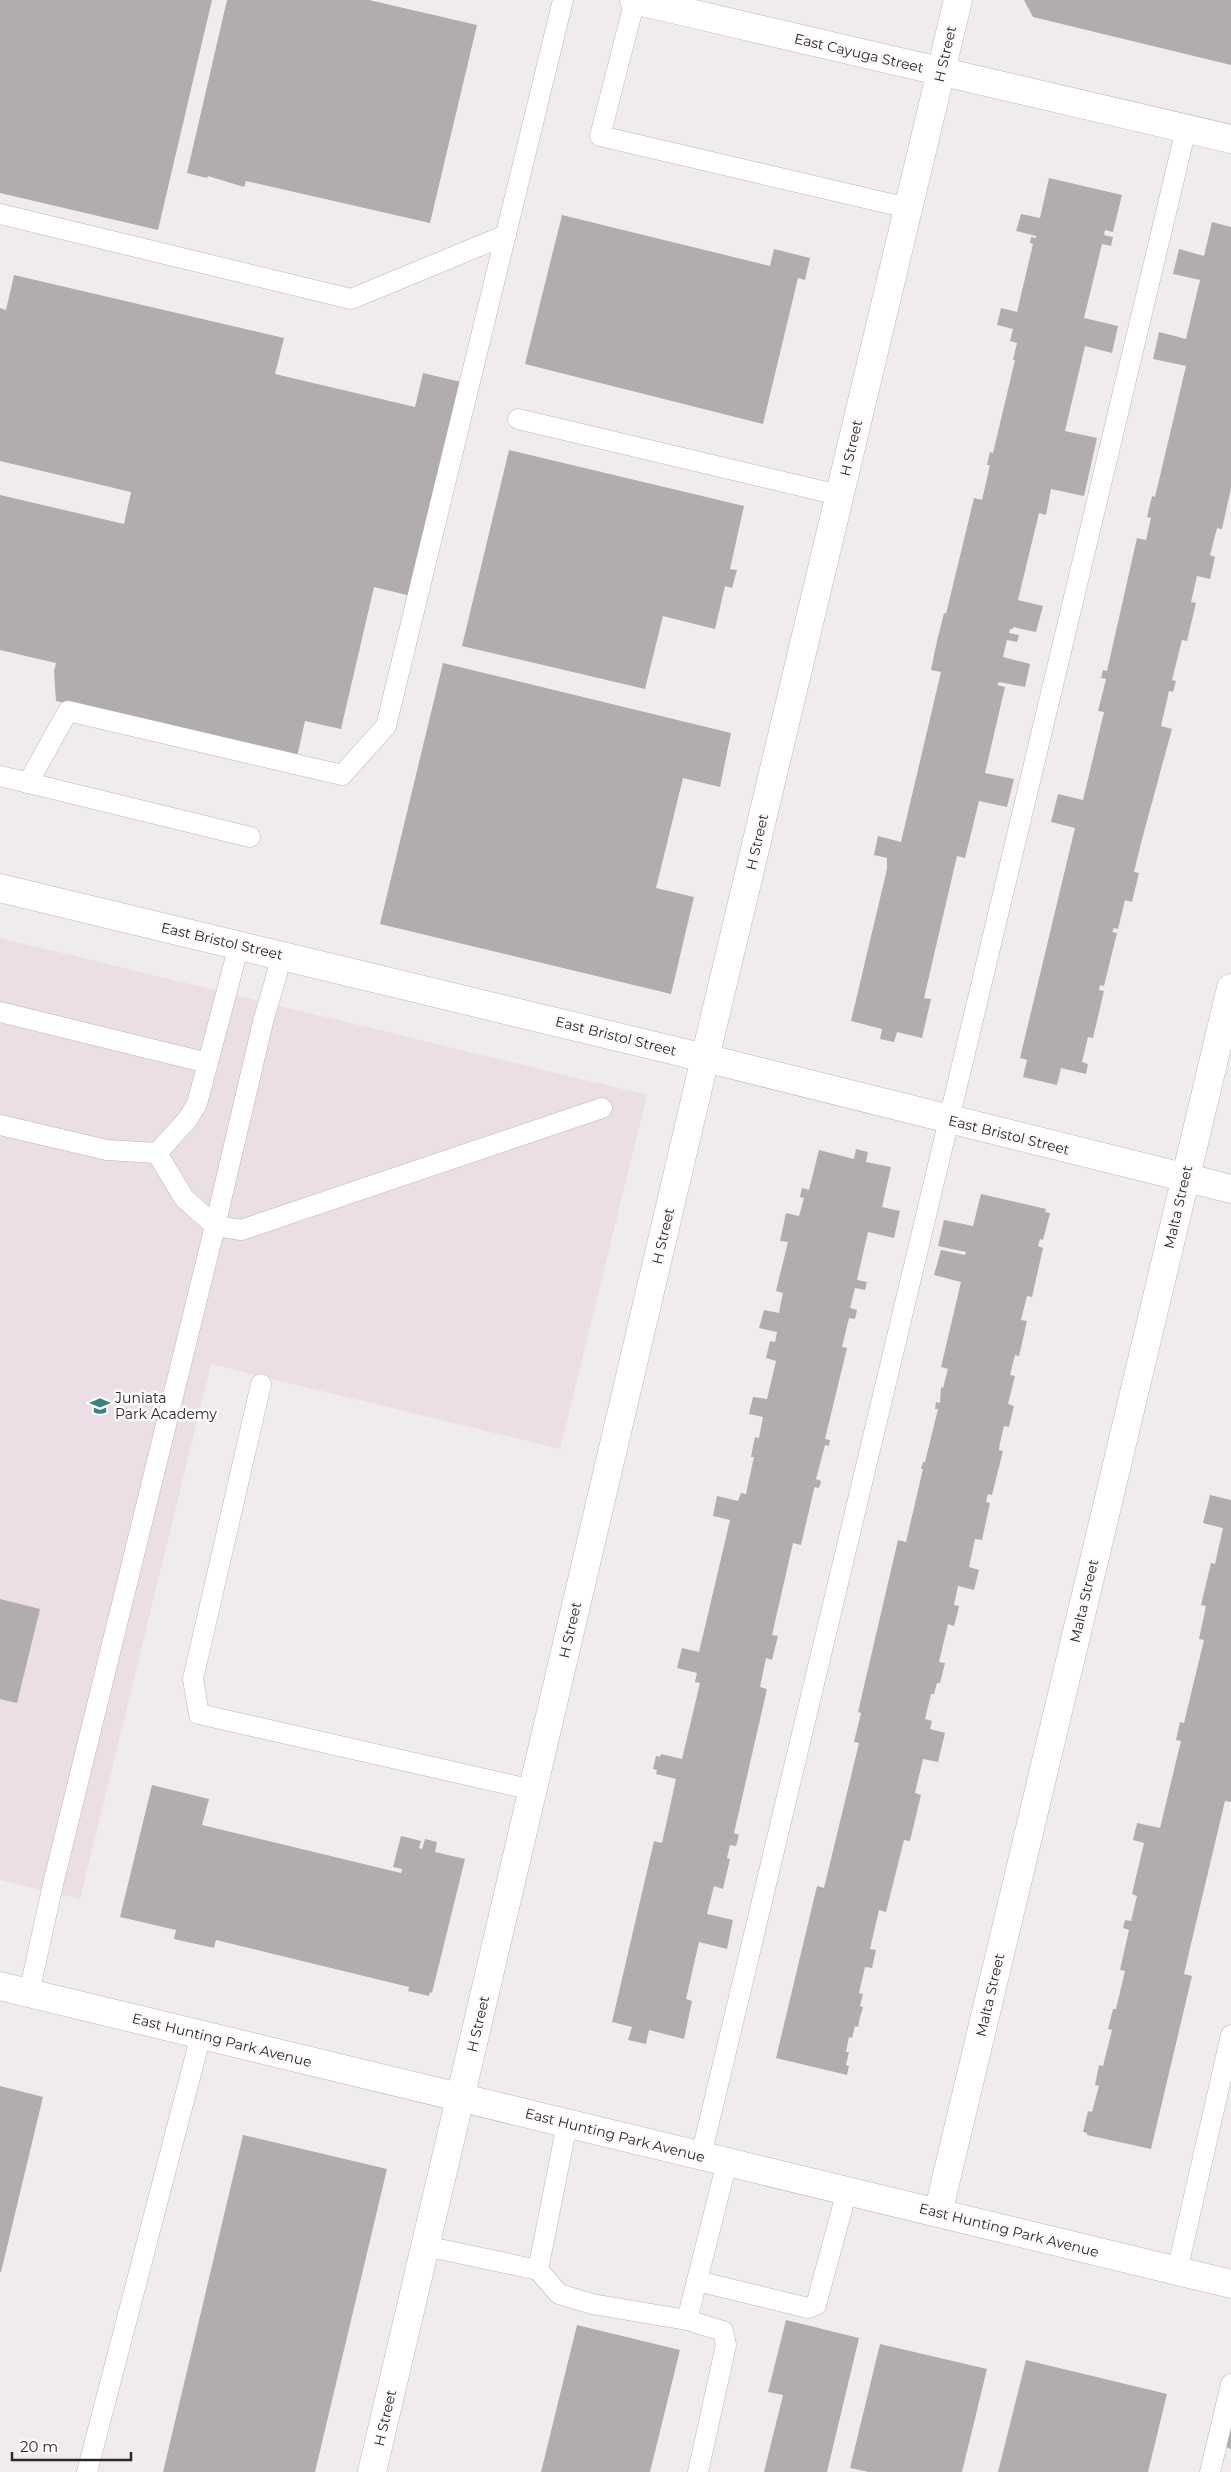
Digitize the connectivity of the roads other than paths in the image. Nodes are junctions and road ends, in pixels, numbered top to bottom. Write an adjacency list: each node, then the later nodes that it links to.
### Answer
1 (563, 0): 9 (lane)
2 (635, 0): 4 (street, East Cayuga Street); 7 (lane)
3 (958, 0): 4 (street, H Street)
4 (940, 73): 5 (street, East Cayuga Street); 7 (street, H Street)
5 (1186, 129): 6 (street, East Cayuga Street); 23 (lane)
6 (1231, 139)
7 (908, 208): 11 (street, H Street)
8 (0, 214): 9 (lane)
9 (506, 235): 13 (lane)
10 (518, 419): 11 (lane)
11 (839, 495): 20 (street, H Street)
12 (0, 776): 13 (lane)
13 (28, 783): 14 (lane)
14 (250, 837)
15 (0, 888): 16 (street, East Bristol Street)
16 (239, 945): 17 (street, East Bristol Street); 21 (lane)
17 (282, 956): 20 (street, East Bristol Street); 28 (lane)
18 (1231, 988): 26 (street, Malta Street)
19 (0, 1012): 21 (lane)
20 (705, 1058): 23 (street, East Bristol Street); 30 (street, H Street)
21 (208, 1063): 25 (lane)
22 (602, 1108): 28 (lane)
23 (949, 1120): 26 (street, East Bristol Street); 37 (lane)
24 (0, 1125): 25 (lane)
25 (156, 1152): 28 (lane)
26 (1185, 1179): 27 (street, East Bristol Street); 39 (street, Malta Street)
27 (1231, 1190)
28 (215, 1226): 32 (lane)
29 (261, 1384): 30 (lane)
30 (533, 1790): 35 (street, H Street)
31 (0, 1986): 32 (street, East Hunting Park Avenue)
32 (29, 1993): 33 (street, East Hunting Park Avenue)
33 (201, 2035): 35 (street, East Hunting Park Avenue); 47 (lane)
34 (1231, 2035): 42 (lane)
35 (460, 2098): 36 (street, East Hunting Park Avenue); 40 (street, H Street)
36 (568, 2124): 37 (street, East Hunting Park Avenue); 41 (lane)
37 (714, 2159): 38 (street, East Hunting Park Avenue); 43 (lane)
38 (847, 2191): 39 (street, East Hunting Park Avenue); 43 (lane)
39 (938, 2213): 42 (street, East Hunting Park Avenue)
40 (425, 2246): 41 (lane); 48 (street, H Street)
41 (538, 2270): 45 (lane)
42 (1177, 2271): 44 (street, East Hunting Park Avenue)
43 (697, 2280): 45 (lane)
44 (1231, 2284)
45 (687, 2320): 49 (lane)
46 (1231, 2384): 50 (lane)
47 (87, 2472)
48 (372, 2472)
49 (698, 2472)
50 (1210, 2472)

